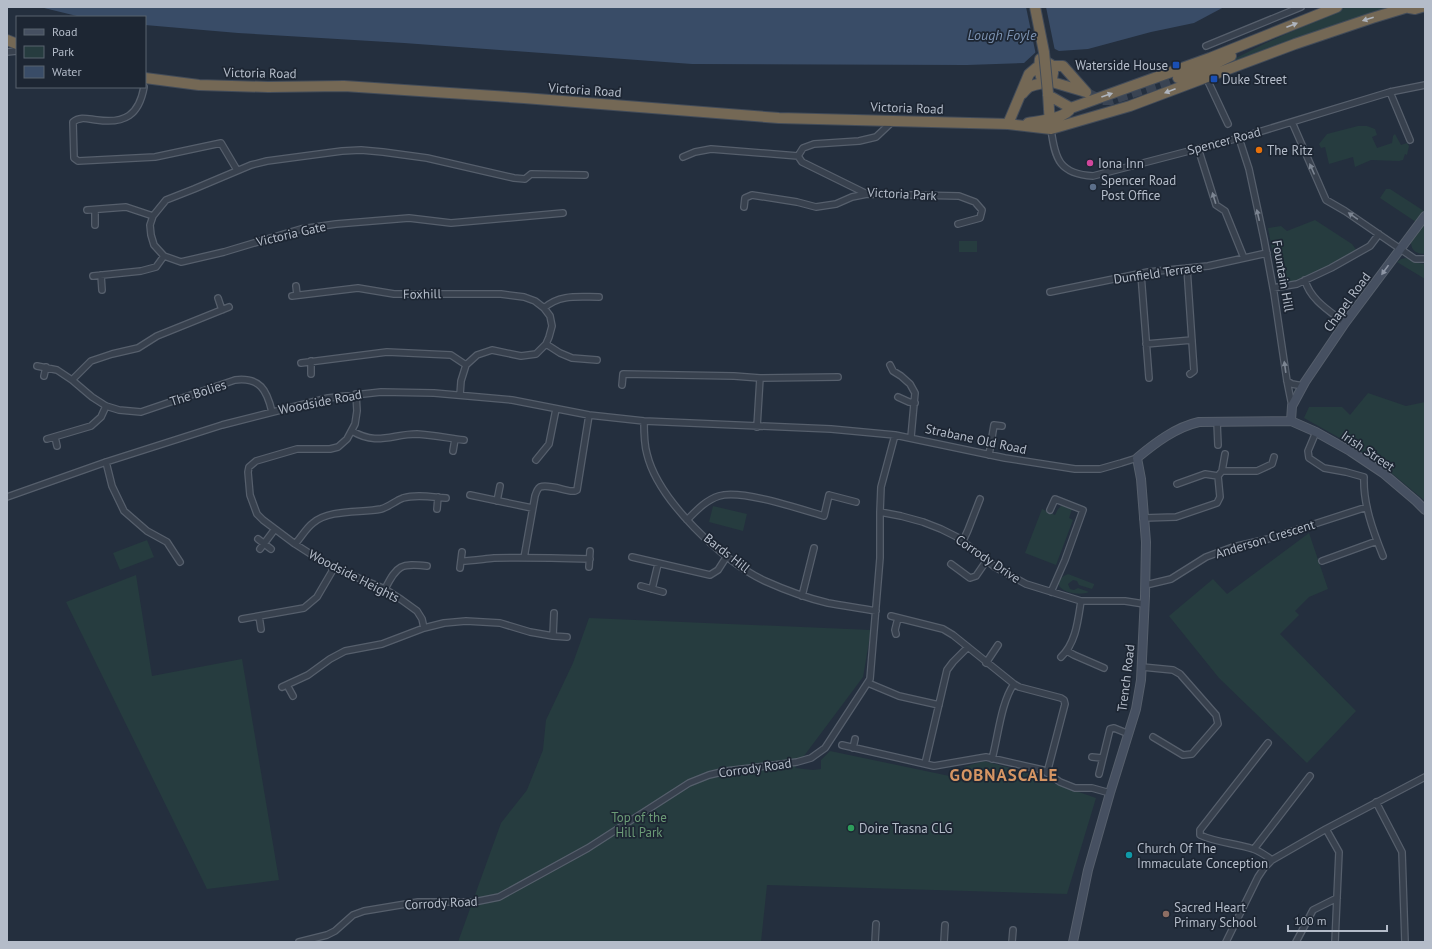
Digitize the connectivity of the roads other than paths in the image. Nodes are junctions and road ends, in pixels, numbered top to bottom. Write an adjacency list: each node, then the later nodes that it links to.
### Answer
1 (1035, 7): 19 (highway, bridge)
2 (1301, 7): 7 (street)
3 (1337, 7): 6 (highway, one-way to 3)
4 (1405, 7): 5 (highway); 8 (highway, one-way to 8)
5 (1422, 7)
6 (1263, 37): 11 (highway); 21 (highway, one-way to 6)
7 (1206, 46)
8 (1263, 56): 11 (highway); 12 (highway)
9 (1039, 66): 10 (highway); 15 (highway); 20 (highway)
10 (1053, 66): 15 (highway); 15 (highway)
11 (1210, 66): 13 (highway)
12 (1206, 77): 25 (highway, one-way to 25); 26 (street)
13 (1178, 78)
14 (146, 79): 22 (highway, Victoria Road)
15 (1048, 82): 20 (highway)
16 (1425, 85): 18 (street, Spencer Road)
17 (144, 88): 32 (street)
18 (1390, 92): 23 (street, Spencer Road); 28 (street)
19 (1048, 94): 21 (highway); 25 (highway)
20 (1020, 97): 24 (highway)
21 (1071, 108): 25 (highway)
22 (893, 121): 24 (highway, Victoria Road); 30 (street)
23 (1292, 122): 27 (street, Spencer Road); 43 (street, one-way to 23)
24 (1008, 124): 25 (highway, Victoria Road)
25 (1050, 124): 29 (street, Spencer Road)
26 (1228, 124)
27 (1239, 138): 29 (street, Spencer Road); 45 (street, Fountain Hill, one-way to 27)
28 (1410, 140)
29 (1198, 148): 47 (street, one-way to 29)
30 (798, 156): 31 (street); 34 (street, Victoria Park)
31 (683, 157)
32 (237, 170): 33 (street); 39 (street)
33 (585, 175)
34 (867, 194): 35 (street); 41 (street, Victoria Park)
35 (744, 207)
36 (87, 210): 37 (street)
37 (95, 210): 39 (street); 42 (street)
38 (563, 213): 46 (street, Victoria Gate)
39 (153, 216): 46 (street)
40 (1425, 216): 44 (street, Chapel Road)
41 (958, 224)
42 (96, 225)
43 (1379, 234): 44 (street); 53 (street)
44 (1401, 249): 48 (street); 63 (street, Chapel Road, one-way to 63)
45 (1267, 253): 47 (street, Dunfield Terrace); 55 (street, Fountain Hill)
46 (164, 256): 51 (street)
47 (1244, 258): 49 (street, Dunfield Terrace)
48 (1425, 259)
49 (1187, 268): 50 (street, Dunfield Terrace); 64 (street)
50 (1141, 274): 57 (street, Dunfield Terrace); 66 (street)
51 (101, 275): 52 (street); 56 (street)
52 (93, 276)
53 (1305, 280): 55 (street); 63 (street)
54 (296, 286): 61 (street, Foxhill)
55 (1273, 288): 81 (street, Fountain Hill, one-way to 55)
56 (102, 290)
57 (1050, 292)
58 (599, 297): 61 (street)
59 (218, 298): 62 (street)
60 (229, 307): 62 (street)
61 (544, 308): 65 (street)
62 (222, 310): 80 (street)
63 (1346, 323): 83 (street, Chapel Road)
64 (1192, 340): 66 (street); 75 (street)
65 (546, 344): 67 (street); 70 (street)
66 (1146, 344): 79 (street)
67 (597, 360)
68 (311, 361): 69 (street); 70 (street); 74 (street)
69 (301, 363)
70 (466, 365): 85 (street)
71 (890, 365): 87 (street)
72 (37, 366): 73 (street, The Bolies)
73 (46, 368): 76 (street); 80 (street, The Bolies)
74 (311, 374)
75 (1190, 374)
76 (44, 376)
77 (838, 377): 78 (street)
78 (760, 378): 82 (street); 97 (street)
79 (1149, 378)
80 (72, 380): 88 (street, The Bolies)
81 (1287, 381): 83 (street); 89 (street, Fountain Hill)
82 (622, 385)
83 (1303, 386): 89 (street, Chapel Road)
84 (356, 394): 85 (street, Woodside Road); 91 (street, Woodside Road); 98 (street, Woodside Heights)
85 (460, 395): 90 (street, Woodside Road)
86 (898, 397): 87 (street)
87 (915, 403): 101 (street)
88 (106, 406): 91 (street, The Bolies); 102 (street)
89 (1292, 406): 94 (street, Fountain Hill)
90 (556, 409): 92 (street, Woodside Road); 113 (street)
91 (272, 412): 114 (street, Woodside Road)
92 (589, 416): 93 (street, Woodside Road); 126 (street)
93 (644, 421): 97 (street, Strabane Old Road); 132 (street, Bards Hill)
94 (1291, 421): 95 (street, Strabane Old Road); 99 (street, Irish Street)
95 (1217, 422): 106 (street); 112 (street, Strabane Old Road)
96 (1002, 426): 110 (street)
97 (757, 427): 100 (street, Strabane Old Road)
98 (352, 431): 103 (street); 133 (street, Woodside Heights)
99 (1316, 432): 125 (street); 129 (street, Irish Street)
100 (895, 435): 101 (street, Strabane Old Road); 130 (street, Corrody Road)
101 (911, 437): 110 (street, Strabane Old Road)
102 (55, 438): 104 (street); 107 (street)
103 (455, 439): 105 (street); 108 (street)
104 (47, 440)
105 (464, 440)
106 (1218, 445)
107 (57, 446)
108 (453, 451)
109 (1225, 454): 115 (street)
110 (989, 455): 112 (street, Strabane Old Road)
111 (1274, 457): 115 (street)
112 (1137, 458): 131 (street, Trench Road)
113 (536, 460)
114 (106, 462): 119 (street, Woodside Road); 151 (street)
115 (1220, 474): 116 (street); 131 (street)
116 (1177, 484)
117 (500, 486): 123 (street)
118 (470, 495): 123 (street)
119 (7, 496)
120 (438, 497): 121 (street, Woodside Heights); 127 (street); 137 (street, Woodside Heights)
121 (446, 498)
122 (980, 499): 135 (street)
123 (496, 501): 126 (street)
124 (856, 502): 132 (street)
125 (1367, 507): 136 (street); 158 (street, Anderson Crescent)
126 (532, 508): 146 (street)
127 (437, 509)
128 (1050, 510): 163 (street)
129 (1425, 510)
130 (880, 512): 135 (street, Corrody Drive); 167 (street, Corrody Road)
131 (1143, 518): 158 (street, Trench Road)
132 (687, 520): 143 (street, Bards Hill)
133 (275, 529): 137 (street, Woodside Heights); 138 (street)
134 (258, 539): 138 (street)
135 (963, 541): 148 (street, Corrody Drive)
136 (1377, 541): 144 (street); 150 (street)
137 (295, 544): 156 (street, Woodside Heights)
138 (262, 546): 140 (street)
139 (814, 548): 164 (street)
140 (271, 549)
141 (590, 551): 147 (street)
142 (462, 552): 149 (street)
143 (727, 556): 153 (street); 164 (street, Bards Hill)
144 (1383, 556)
145 (632, 557): 153 (street)
146 (524, 558): 147 (street); 149 (street)
147 (590, 559): 155 (street)
148 (987, 560): 154 (street); 163 (street, Corrody Drive)
149 (461, 561): 157 (street)
150 (1322, 561)
151 (180, 562)
152 (425, 564): 160 (street)
153 (658, 564): 161 (street)
154 (951, 564)
155 (589, 567)
156 (334, 568): 160 (street, Woodside Heights); 169 (street)
157 (460, 568)
158 (1145, 584): 166 (street, Trench Road)
159 (641, 586): 161 (street)
160 (385, 589): 173 (street, Woodside Heights)
161 (652, 589): 162 (street)
162 (663, 592)
163 (1051, 592): 165 (street, Corrody Drive)
164 (802, 596): 167 (street, Bards Hill)
165 (1082, 601): 166 (street, Corrody Drive); 180 (street)
166 (1144, 604): 183 (street, Trench Road)
167 (876, 611): 185 (street, Corrody Road)
168 (554, 613): 176 (street)
169 (259, 616): 172 (street); 174 (street)
170 (891, 616): 171 (street)
171 (898, 618): 175 (street); 179 (street)
172 (242, 619)
173 (424, 628): 176 (street); 187 (street)
174 (261, 629)
175 (896, 634)
176 (553, 636): 177 (street)
177 (567, 637)
178 (998, 646): 182 (street)
179 (968, 647): 182 (street); 188 (street)
180 (1067, 651): 181 (street); 184 (street)
181 (1061, 657)
182 (986, 663): 186 (street)
183 (1142, 667): 189 (street, Trench Road); 190 (street)
184 (1104, 668)
185 (868, 683): 188 (street); 212 (street, Corrody Road)
186 (1014, 684): 197 (street); 199 (street)
187 (293, 696)
188 (939, 705): 198 (street)
189 (1129, 734): 196 (street); 203 (street, Trench Road)
190 (1153, 738)
191 (855, 739): 194 (street)
192 (1268, 743): 206 (street)
193 (842, 745): 194 (street)
194 (853, 748): 198 (street)
195 (1092, 757): 196 (street)
196 (1102, 758): 200 (street)
197 (992, 759): 198 (street); 199 (street)
198 (925, 764)
199 (1047, 773): 203 (street)
200 (1099, 774)
201 (1310, 776): 206 (street)
202 (1425, 777): 204 (street)
203 (1110, 793): 216 (street, Trench Road)
204 (1376, 802): 205 (street); 220 (street)
205 (1326, 829): 207 (street); 208 (street)
206 (1254, 849): 207 (street)
207 (1272, 860): 217 (street)
208 (1337, 898): 218 (street); 219 (street)
209 (876, 924): 213 (street)
210 (946, 925): 214 (street)
211 (1013, 930): 215 (street)
212 (299, 942)
213 (875, 942)
214 (944, 942)
215 (1012, 942)
216 (1073, 942)
217 (1226, 942)
218 (1296, 942)
219 (1335, 942)
220 (1405, 942)

